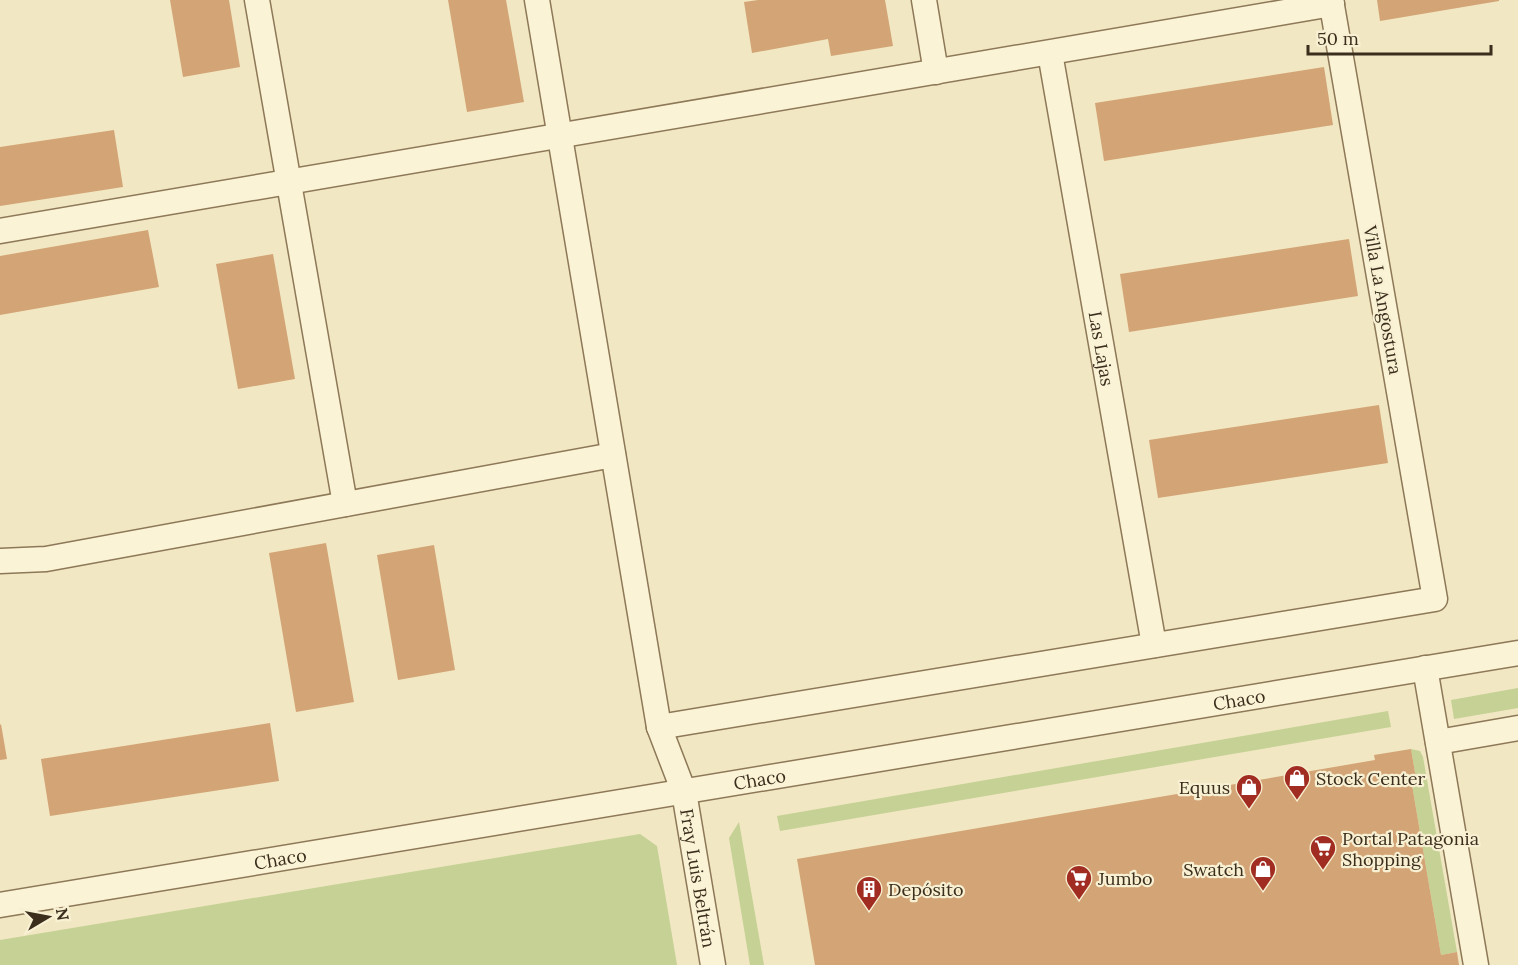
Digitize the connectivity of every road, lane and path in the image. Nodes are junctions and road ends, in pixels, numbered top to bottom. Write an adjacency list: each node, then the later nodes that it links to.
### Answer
1 (256, 0): 8 (street)
2 (537, 0): 7 (street, Fray Luis Beltrán)
3 (924, 0): 6 (street)
4 (1332, 2): 5 (street); 13 (street, Villa La Angostura)
5 (1050, 53): 6 (street); 13 (street, Las Lajas)
6 (936, 72): 7 (street)
7 (560, 137): 8 (street); 10 (street, Fray Luis Beltrán)
8 (289, 183): 9 (street); 11 (street)
9 (0, 231)
10 (613, 455): 11 (street); 16 (street, Fray Luis Beltrán)
11 (345, 504): 12 (street)
12 (0, 561)
13 (1154, 645): 16 (street)
14 (1518, 653): 15 (street, Chaco)
15 (1425, 668): 18 (street); 19 (street, Chaco)
16 (659, 727): 19 (street, Fray Luis Beltrán)
17 (1518, 728): 18 (street)
18 (1438, 742): 22 (street)
19 (684, 792): 20 (street, Chaco); 21 (street, Fray Luis Beltrán)
20 (0, 905)
21 (713, 965)
22 (1476, 965)

